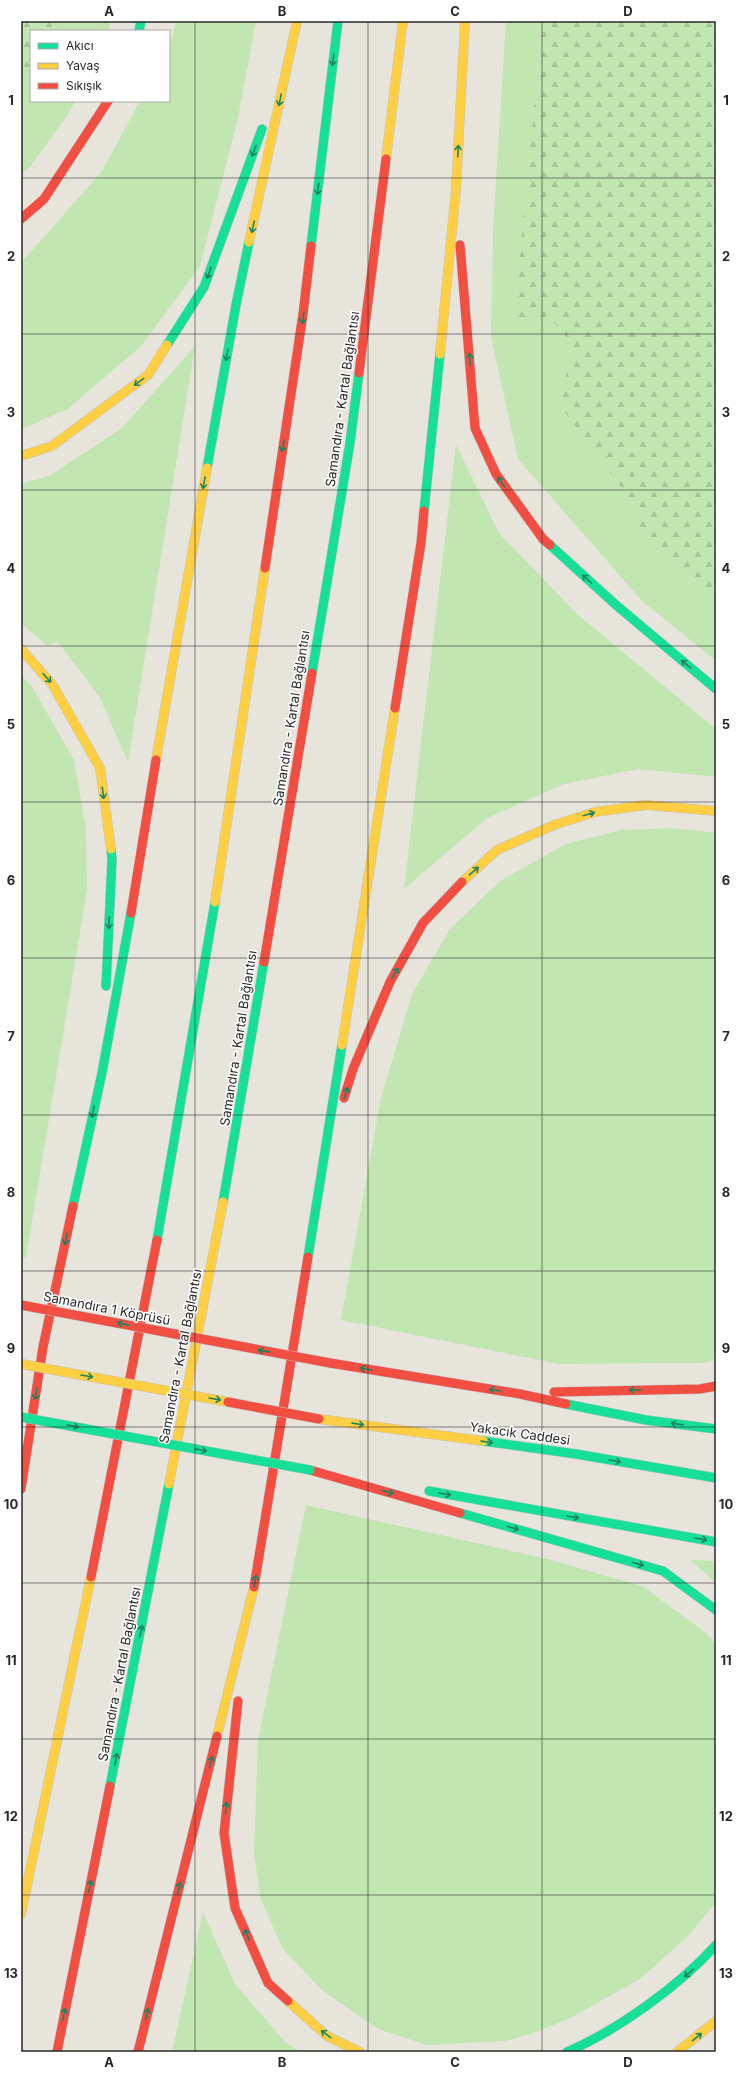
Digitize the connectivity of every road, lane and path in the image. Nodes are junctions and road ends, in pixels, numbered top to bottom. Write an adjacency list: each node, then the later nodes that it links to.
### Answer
1 (297, 21): 8 (main road, one-way to 8); 12 (main road, one-way to 12)
2 (338, 21): 30 (main road, one-way to 30)
3 (403, 21): 33 (main road, Samandıra - Kartal Bağlantısı, one-way to 3)
4 (465, 21): 6 (main road, one-way to 4)
5 (107, 102): 7 (main road)
6 (456, 190): 10 (main road, one-way to 6); 13 (main road)
7 (21, 219)
8 (21, 456)
9 (21, 649): 12 (main road, one-way to 12)
10 (716, 689)
11 (716, 811): 13 (main road, one-way to 11)
12 (102, 1073): 23 (main road, one-way to 23)
13 (321, 1170): 26 (main road, one-way to 13)
14 (21, 1305): 17 (main road, Samandıra 1 Köprüsü, one-way to 14, bridge)
15 (21, 1364): 21 (main road, Yakacık Caddesi, one-way to 21, bridge)
16 (716, 1386): 17 (main road, one-way to 17)
17 (520, 1394): 19 (main road, one-way to 17)
18 (21, 1417): 20 (main road, one-way to 20, bridge)
19 (716, 1430)
20 (310, 1470): 22 (main road); 27 (main road, one-way to 27)
21 (716, 1478)
22 (403, 1487)
23 (21, 1489)
24 (419, 1490): 25 (main road, one-way to 25)
25 (716, 1542)
26 (252, 1597): 28 (main road); 34 (main road, one-way to 26)
27 (716, 1610)
28 (241, 1680)
29 (239, 1695): 35 (main road, one-way to 29)
30 (21, 1914)
31 (716, 1945): 36 (main road, one-way to 36)
32 (716, 2021): 37 (main road, one-way to 32)
33 (57, 2052)
34 (138, 2052)
35 (360, 2052)
36 (567, 2052)
37 (677, 2052)

